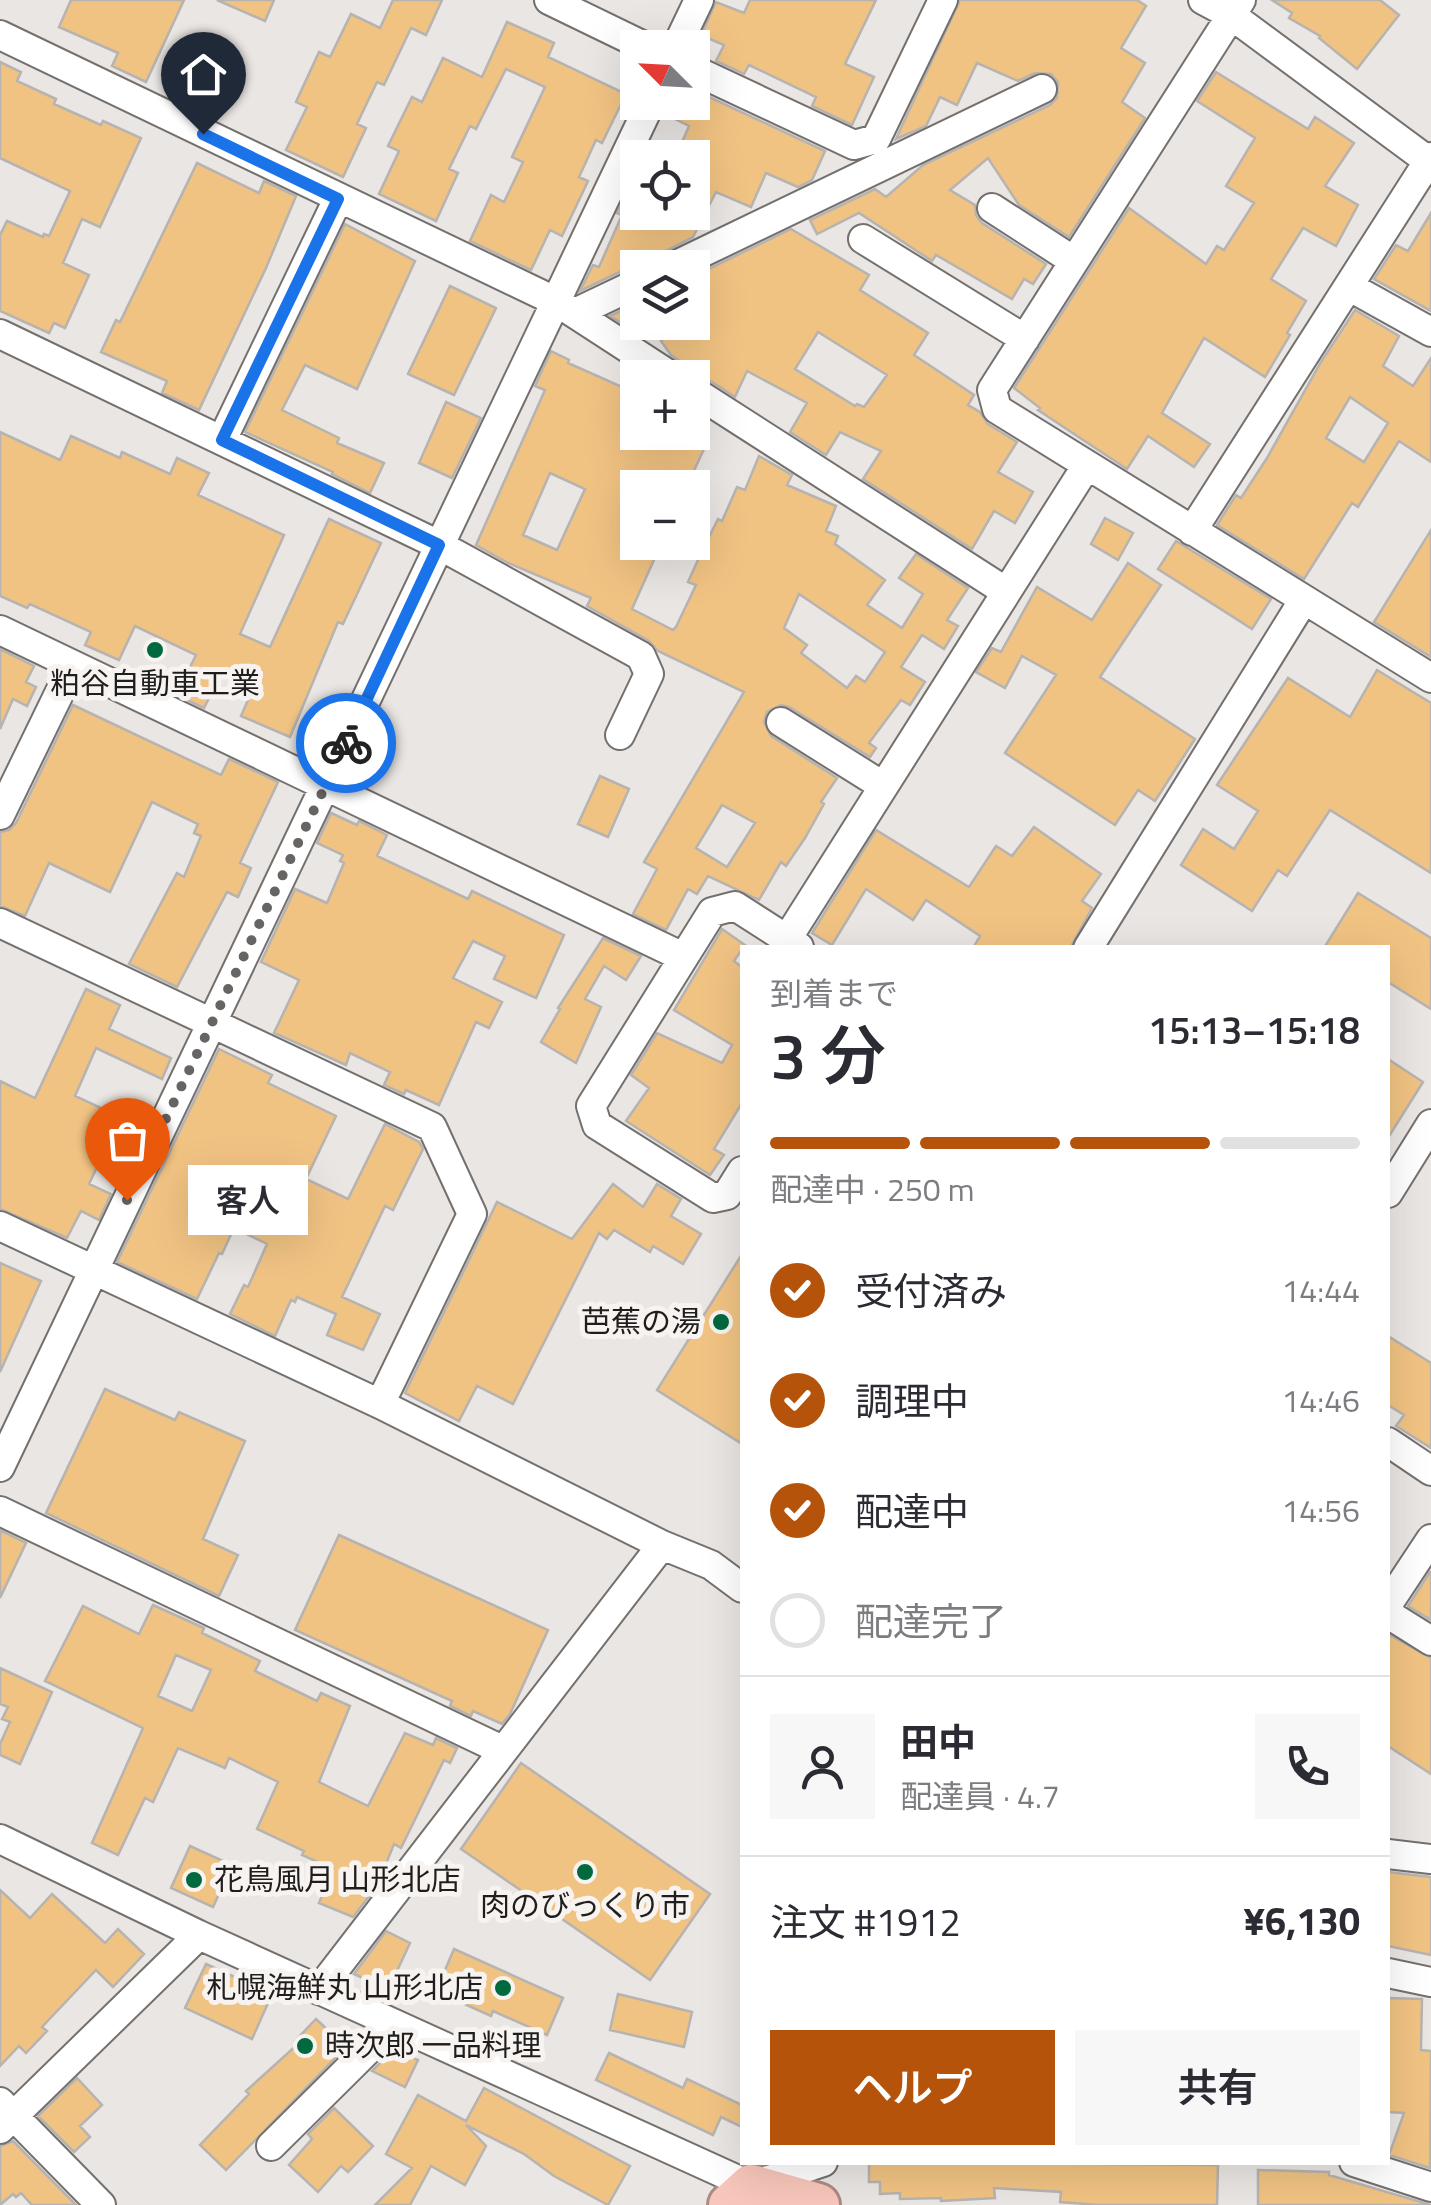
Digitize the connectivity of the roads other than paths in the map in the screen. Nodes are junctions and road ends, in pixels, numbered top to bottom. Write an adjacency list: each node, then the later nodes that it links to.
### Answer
1 (549, 0): 7 (street)
2 (698, 0): 6 (street)
3 (943, 0): 9 (street)
4 (1203, 0): 5 (street)
5 (1236, 8): 12 (street); 17 (street)
6 (684, 30)
7 (620, 34)
8 (0, 35): 13 (street)
9 (710, 77)
10 (1042, 89): 16 (street)
11 (644, 120): 20 (street)
12 (1430, 160): 18 (street)
13 (338, 199): 20 (street); 26 (street)
14 (992, 208): 17 (street)
15 (863, 239): 23 (street)
16 (707, 250)
17 (1074, 261): 23 (street)
18 (1350, 287): 21 (street); 28 (street)
19 (620, 289): 20 (street)
20 (566, 308): 24 (street); 29 (street)
21 (1431, 332)
22 (0, 334): 26 (street)
23 (1025, 339): 27 (street)
24 (646, 360)
25 (710, 402): 30 (street)
26 (222, 440): 29 (street)
27 (1087, 465): 28 (street); 30 (street)
28 (1192, 531): 31 (street)
29 (439, 545): 36 (street); 37 (street)
30 (1005, 591): 38 (street)
31 (1303, 601): 34 (street); 42 (street)
32 (0, 630): 33 (street)
33 (73, 665): 37 (street); 39 (street)
34 (1431, 678)
35 (780, 722): 38 (street)
36 (620, 735)
37 (326, 786): 43 (street); 44 (street)
38 (883, 786): 41 (street)
39 (0, 815)
40 (0, 923): 44 (street)
41 (793, 943): 43 (street)
42 (1090, 945)
43 (684, 958): 46 (street)
44 (212, 1024): 49 (street); 50 (street)
45 (1431, 1124): 47 (street)
46 (740, 1174)
47 (1390, 1190)
48 (0, 1226): 49 (street)
49 (93, 1270): 50 (street); 52 (street)
50 (380, 1404): 56 (street)
51 (1390, 1443): 53 (street)
52 (0, 1466)
53 (1431, 1471)
54 (0, 1512): 61 (street)
55 (1431, 1539): 58 (street)
56 (662, 1546): 57 (street); 61 (street)
57 (740, 1586)
58 (1390, 1601)
59 (1390, 1615): 60 (street)
60 (1431, 1641)
61 (502, 1750): 68 (street)
62 (0, 1839): 65 (street)
63 (1390, 1854): 64 (street)
64 (1431, 1859)
65 (198, 1935): 68 (street); 70 (street)
66 (1390, 1974): 67 (street)
67 (1431, 1982)
68 (319, 1990): 69 (street)
69 (393, 2025): 71 (street); 74 (street)
70 (5, 2115): 76 (street)
71 (271, 2146)
72 (813, 2165): 74 (street)
73 (1363, 2165): 75 (street)
74 (749, 2185): 77 (highway)
75 (1431, 2187)
76 (101, 2205)
77 (818, 2205)

